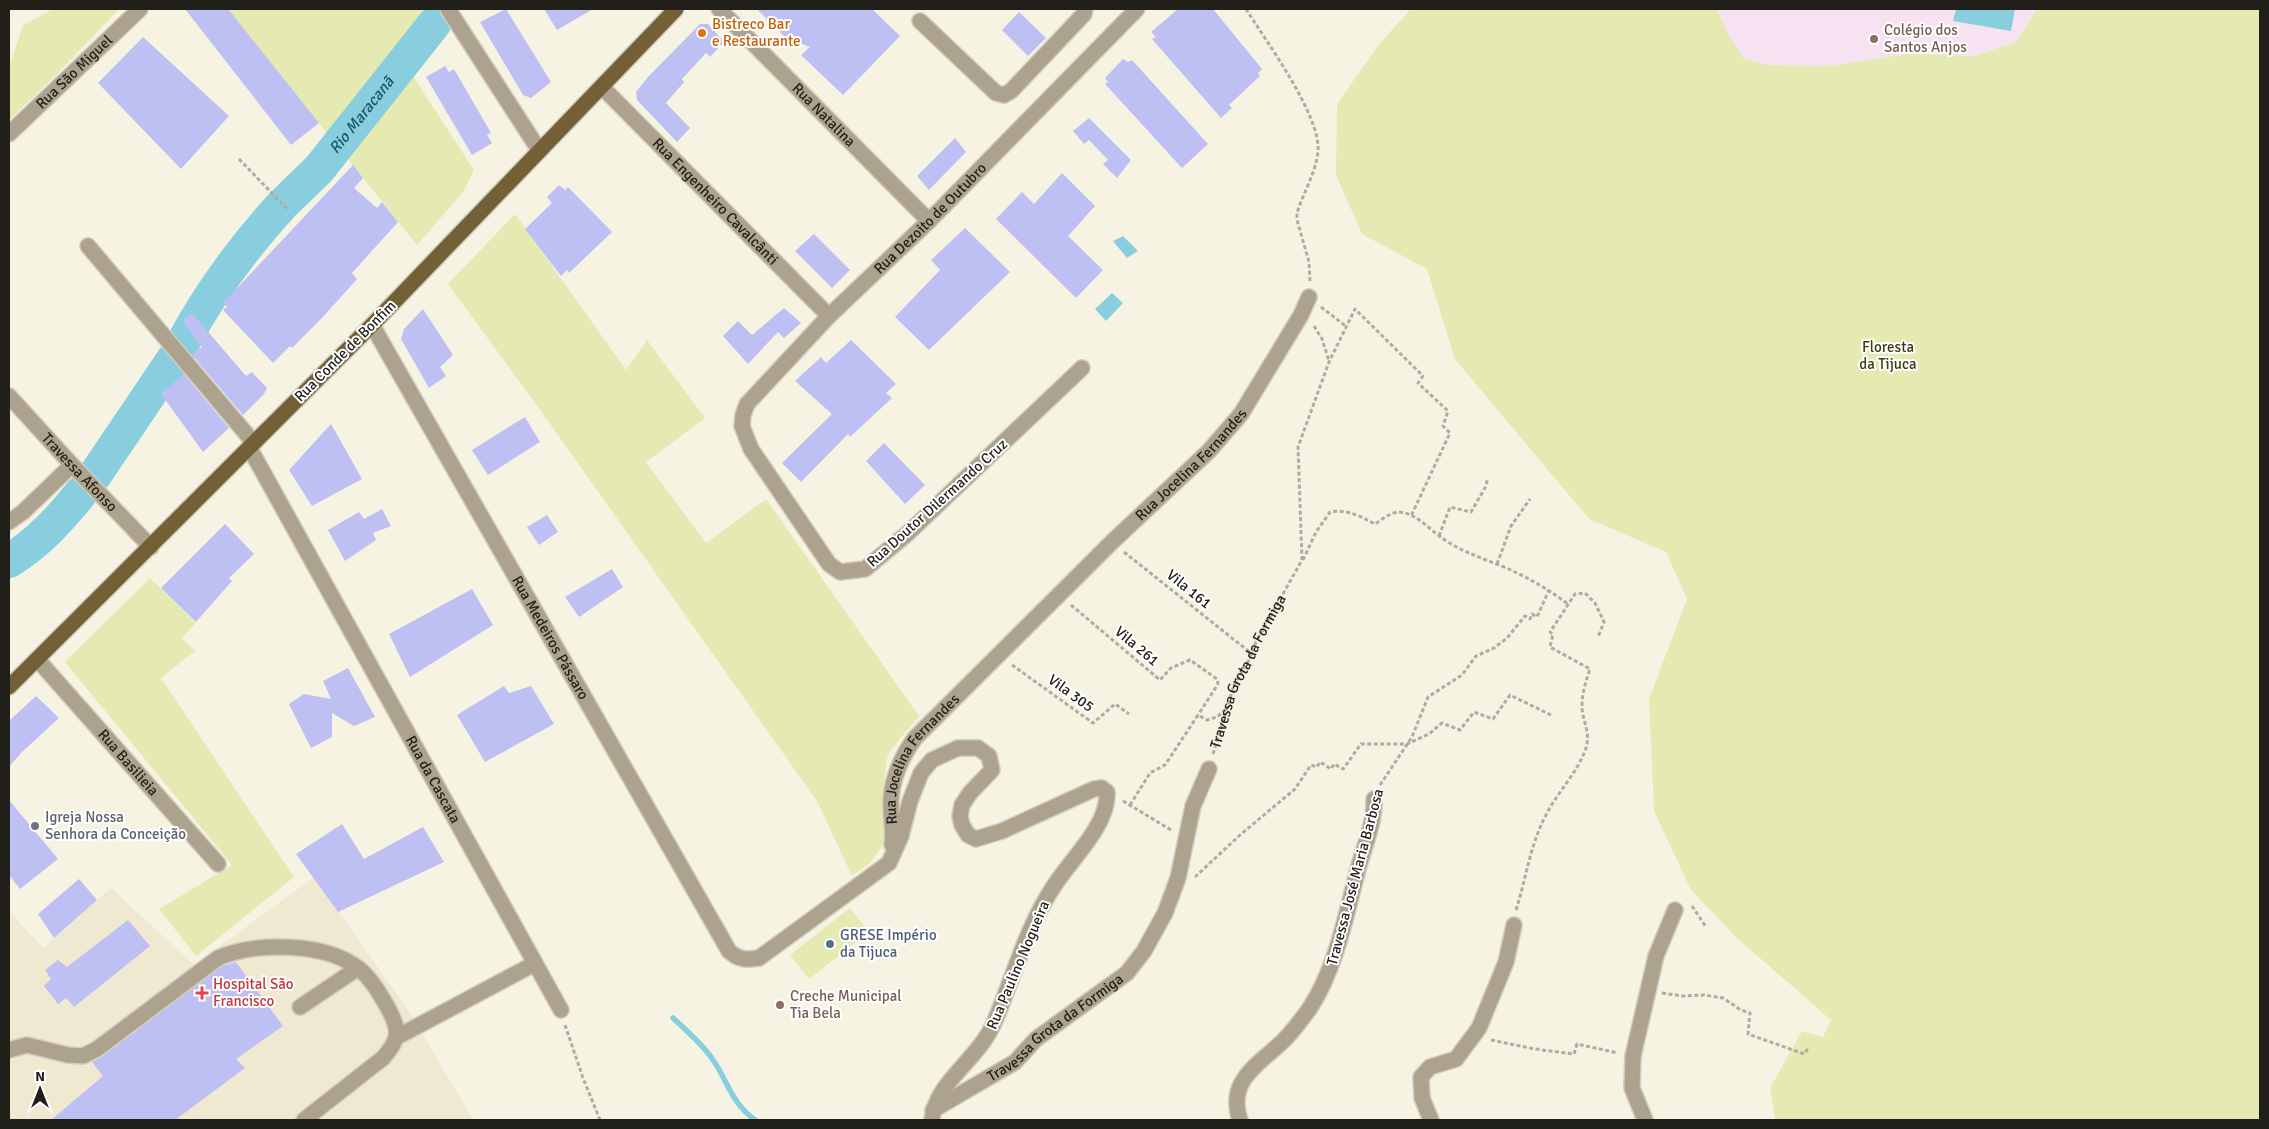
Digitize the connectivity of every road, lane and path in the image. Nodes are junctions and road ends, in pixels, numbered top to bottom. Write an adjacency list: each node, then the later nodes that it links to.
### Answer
1 (140, 9): 10 (street, Rua São Miguel)
2 (676, 9): 9 (main road, Rua Conde de Bonfim)
3 (719, 9): 14 (street, Rua Natalina)
4 (1085, 9): 8 (street)
5 (1137, 9): 14 (street, Rua Dezoito de Outubro)
6 (1246, 9): 16 (path)
7 (451, 13): 11 (street)
8 (920, 21)
9 (602, 87): 11 (main road, Rua Conde de Bonfim); 18 (street, Rua Engenheiro Cavalcânti)
10 (9, 134)
11 (539, 150): 19 (main road, Rua Conde de Bonfim)
12 (239, 159): 13 (path)
13 (288, 210)
14 (929, 221): 18 (street, Rua Dezoito de Outubro)
15 (88, 246): 25 (street, Rua da Cascata)
16 (1309, 296): 17 (street, Rua Jocelina Fernandes); 20 (path)
17 (1301, 315): 21 (path); 32 (street, Rua Jocelina Fernandes)
18 (829, 316): 24 (street, Rua Dezoito de Outubro)
19 (372, 325): 25 (main road, Rua Conde de Bonfim); 54 (street, Rua Medeiros Pássaro)
20 (1347, 327): 21 (path); 29 (path)
21 (1329, 362): 34 (path)
22 (1082, 368): 24 (street, Rua Doutor Dilermando Cruz)
23 (9, 396): 26 (street, Travessa Afonso)
24 (745, 436)
25 (252, 445): 33 (main road, Rua Conde de Bonfim); 59 (street, Rua da Cascata)
26 (77, 471): 30 (street); 33 (street, Travessa Afonso)
27 (1488, 478): 31 (path)
28 (1530, 499): 35 (path)
29 (1411, 516): 31 (path); 34 (path, Travessa Grota da Formiga)
30 (9, 522)
31 (1439, 536): 35 (path)
32 (1112, 542): 37 (street, Rua Jocelina Fernandes); 40 (path, Vila 161)
33 (151, 547): 42 (main road, Rua Conde de Bonfim)
34 (1302, 560): 40 (path, Travessa Grota da Formiga)
35 (1497, 564): 36 (path)
36 (1549, 590): 38 (path); 48 (path, Travessa José Maria Barbosa)
37 (1059, 595): 41 (street, Rua Jocelina Fernandes); 46 (path, Vila 261)
38 (1568, 604): 39 (path); 58 (path)
39 (1598, 637)
40 (1252, 654): 44 (path, Travessa Grota da Formiga)
41 (998, 655): 45 (path, Vila 305); 54 (street, Rua Jocelina Fernandes)
42 (37, 659): 43 (main road, Rua Conde de Bonfim); 55 (street, Rua Basilieia)
43 (9, 687)
44 (1227, 708): 46 (path); 49 (path, Travessa Grota da Formiga)
45 (1129, 714)
46 (1198, 715): 52 (path)
47 (1551, 715): 48 (path)
48 (1407, 744): 51 (path, Travessa José Maria Barbosa); 56 (path)
49 (1209, 769): 53 (street, Travessa Grota da Formiga)
50 (1107, 792): 52 (path); 54 (street); 69 (street, Rua Paulino Nogueira)
51 (1374, 799): 72 (street, Travessa José Maria Barbosa)
52 (1130, 805): 53 (path)
53 (1185, 838): 56 (street, Travessa Grota da Formiga)
54 (890, 863)
55 (218, 864)
56 (1172, 893): 69 (street, Travessa Grota da Formiga)
57 (1675, 910): 61 (street)
58 (1514, 925): 64 (street)
59 (534, 964): 63 (street, Rua da Cascata); 65 (street)
60 (358, 968): 62 (street); 65 (street); 67 (street)
61 (1648, 988): 66 (path); 68 (street)
62 (300, 1007)
63 (560, 1010): 71 (path)
64 (1474, 1036): 68 (path); 73 (street)
65 (397, 1037): 70 (street)
66 (1809, 1047)
67 (9, 1050)
68 (1633, 1056): 74 (street)
69 (933, 1115)
70 (304, 1120)
71 (600, 1120)
72 (1240, 1120)
73 (1431, 1120)
74 (1645, 1120)

